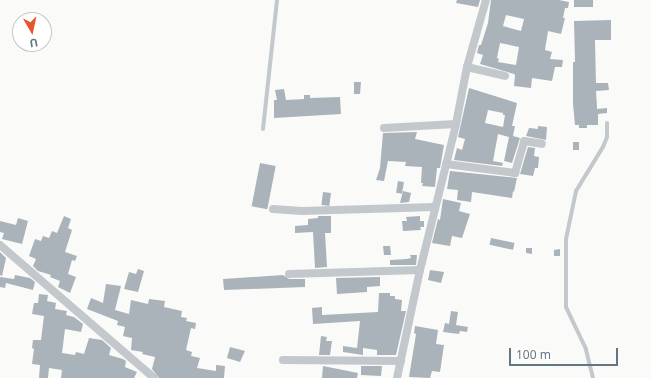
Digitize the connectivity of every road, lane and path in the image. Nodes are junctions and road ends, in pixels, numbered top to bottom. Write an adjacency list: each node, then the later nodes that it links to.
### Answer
1 (277, 0): 8 (lane)
2 (486, 0): 3 (street)
3 (467, 67): 4 (street); 6 (street)
4 (505, 76)
5 (607, 123): 20 (lane)
6 (456, 124): 7 (street); 10 (street)
7 (384, 128)
8 (263, 129)
9 (542, 144): 10 (street)
10 (446, 164): 11 (street)
11 (435, 207): 12 (street); 14 (street)
12 (273, 208)
13 (0, 245): 18 (street)
14 (420, 270): 15 (street); 17 (street)
15 (289, 274)
16 (283, 360): 17 (street)
17 (401, 361): 19 (street)
18 (154, 378)
19 (397, 378)
20 (593, 378)

